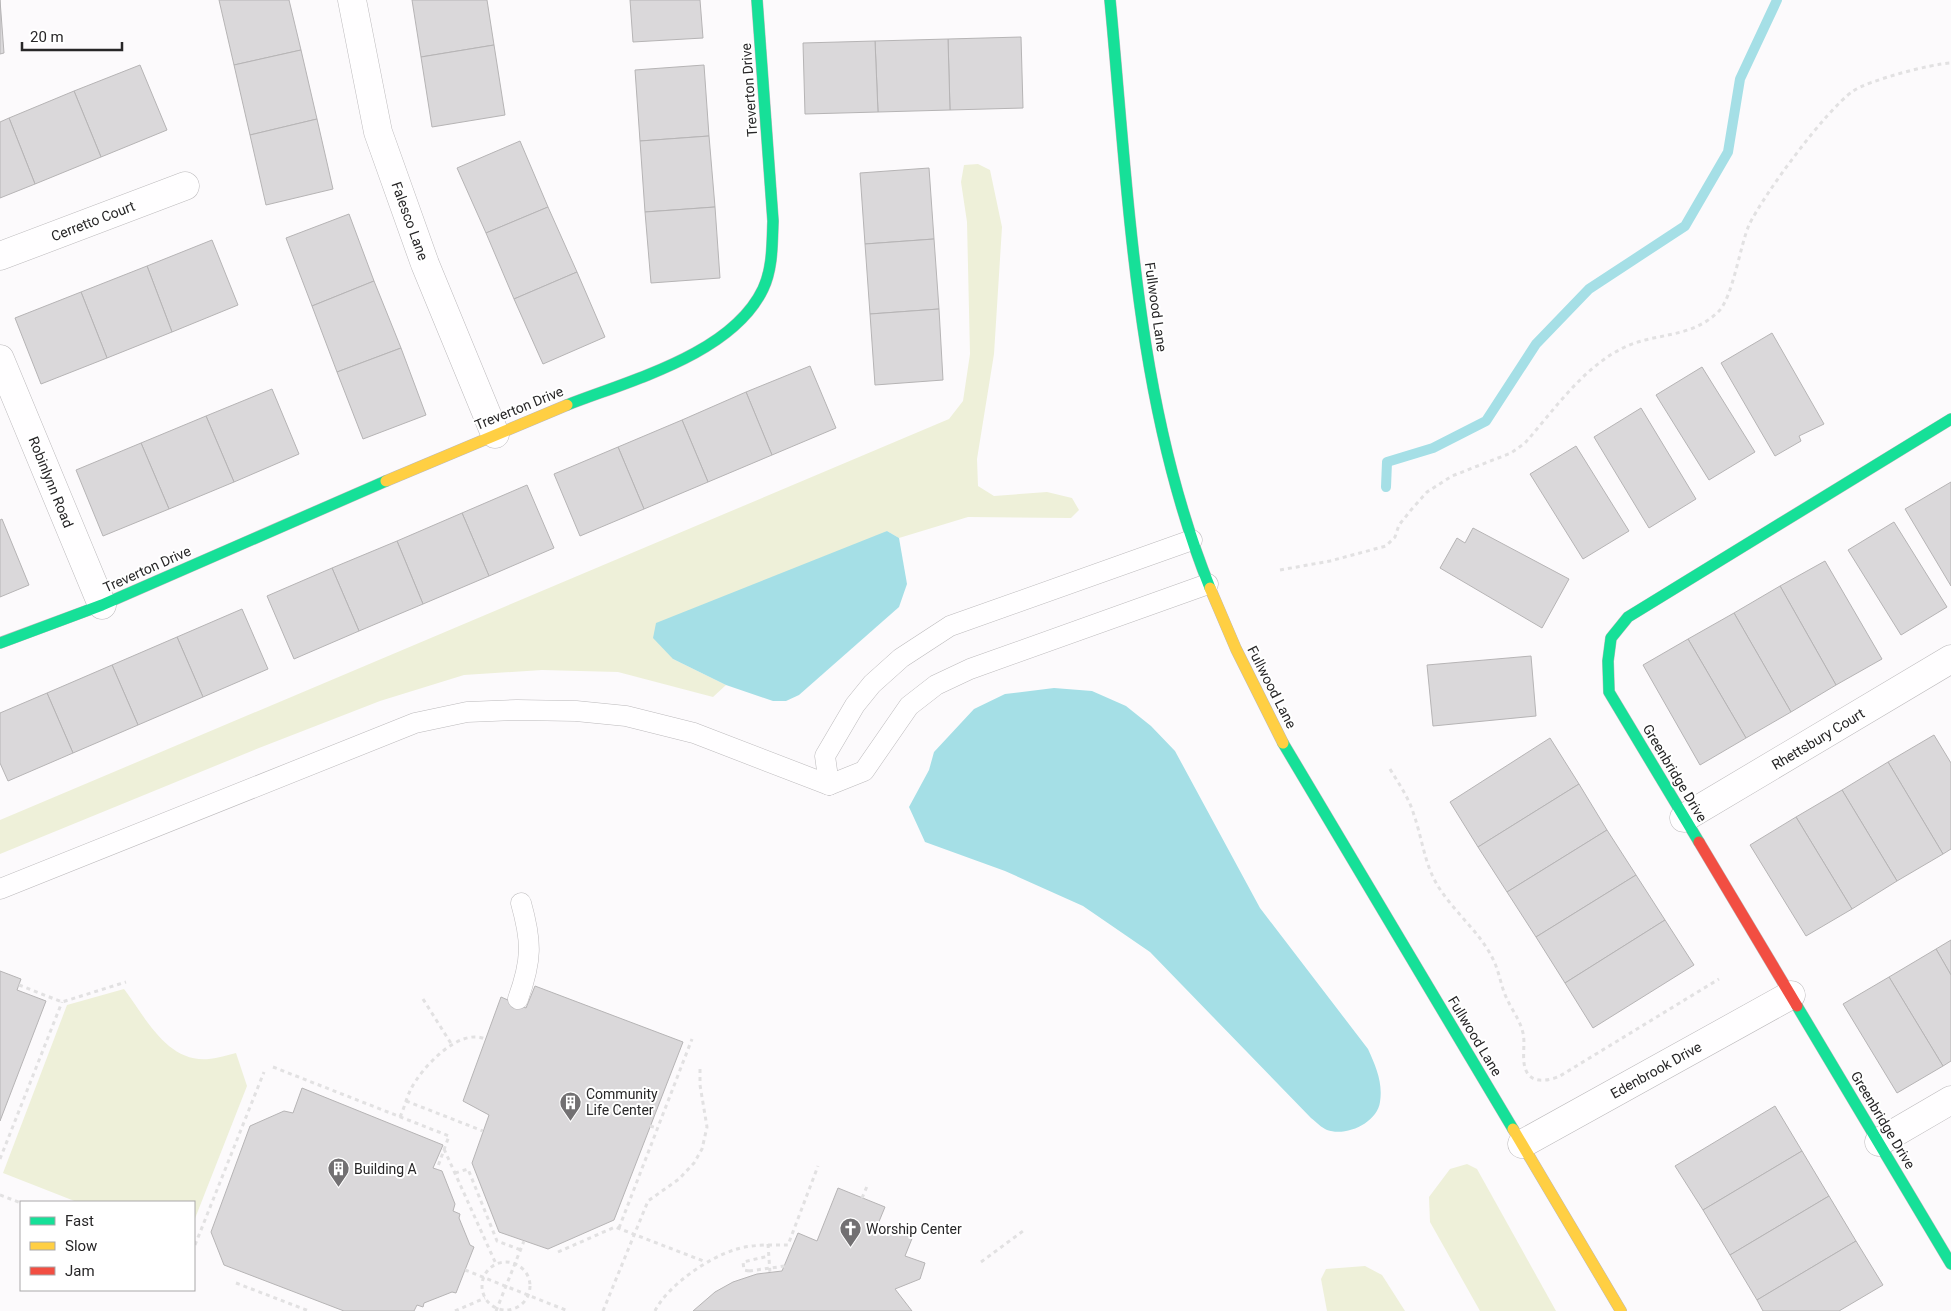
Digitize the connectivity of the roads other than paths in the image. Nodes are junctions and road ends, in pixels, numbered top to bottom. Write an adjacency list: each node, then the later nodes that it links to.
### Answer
1 (352, 0): 8 (street, Falesco Lane)
2 (757, 0): 8 (street, Treverton Drive)
3 (1110, 0): 9 (street, Fullwood Lane)
4 (185, 186): 5 (street, Cerretto Court)
5 (0, 256)
6 (0, 359): 11 (street, Robinlynn Road)
7 (1951, 419): 15 (street, Greenbridge Drive)
8 (495, 434): 11 (street, Treverton Drive)
9 (1192, 540): 10 (street, Fullwood Lane); 14 (lane)
10 (1208, 584): 14 (lane); 22 (street, Fullwood Lane)
11 (102, 605): 12 (street, Treverton Drive)
12 (0, 642)
13 (1951, 659): 15 (street, Rhettsbury Court)
14 (829, 785): 16 (lane)
15 (1684, 818): 18 (street, Greenbridge Drive)
16 (0, 889)
17 (521, 903): 19 (lane)
18 (1791, 996): 21 (street, Greenbridge Drive); 22 (street, Edenbrook Drive)
19 (518, 999)
20 (1951, 1100): 21 (street)
21 (1879, 1142): 23 (street, Greenbridge Drive)
22 (1522, 1144): 24 (street, Fullwood Lane)
23 (1951, 1264)
24 (1622, 1311)

